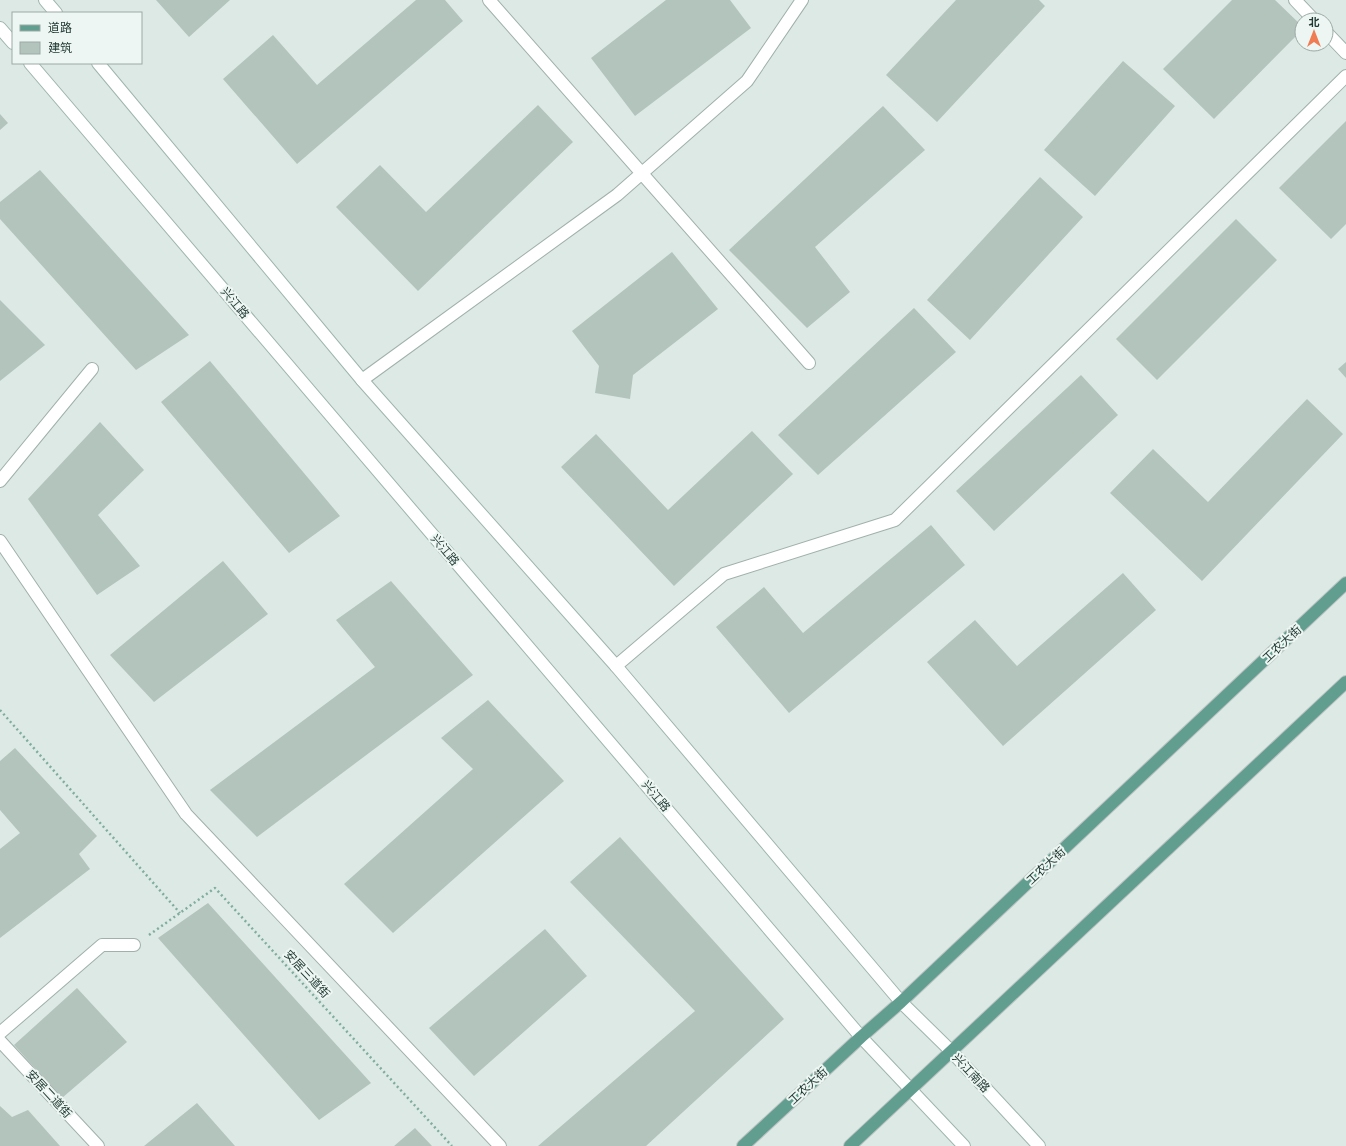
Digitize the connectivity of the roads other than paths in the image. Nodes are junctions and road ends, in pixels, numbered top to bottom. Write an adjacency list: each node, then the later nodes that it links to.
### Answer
1 (45, 0): 5 (main road)
2 (489, 0): 14 (main road)
3 (802, 0): 14 (main road)
4 (1295, 0): 6 (main road)
5 (55, 12)
6 (1306, 12)
7 (0, 28): 9 (main road)
8 (1334, 40): 10 (main road)
9 (12, 42)
10 (1346, 53)
11 (31, 64): 26 (main road, 兴江路)
12 (99, 64): 17 (main road)
13 (1346, 76): 21 (main road)
14 (642, 173): 15 (main road); 17 (main road)
15 (809, 363)
16 (92, 369): 18 (main road)
17 (362, 380): 21 (main road)
18 (0, 481)
19 (0, 541): 31 (main road)
20 (1346, 583): 24 (main road, 工农大街)
21 (616, 666): 24 (main road)
22 (1346, 682): 28 (main road)
23 (134, 945): 25 (main road)
24 (901, 1002): 26 (main road, 工农大街); 28 (main road, 兴江南路)
25 (0, 1033)
26 (861, 1037): 29 (main road); 32 (main road, 工农大街)
27 (0, 1041): 30 (main road, 安居二道街)
28 (951, 1051): 29 (main road); 35 (main road, 兴江南路)
29 (911, 1089): 33 (main road); 34 (main road)
30 (98, 1146)
31 (500, 1146)
32 (743, 1146)
33 (850, 1146)
34 (964, 1146)
35 (1039, 1146)

